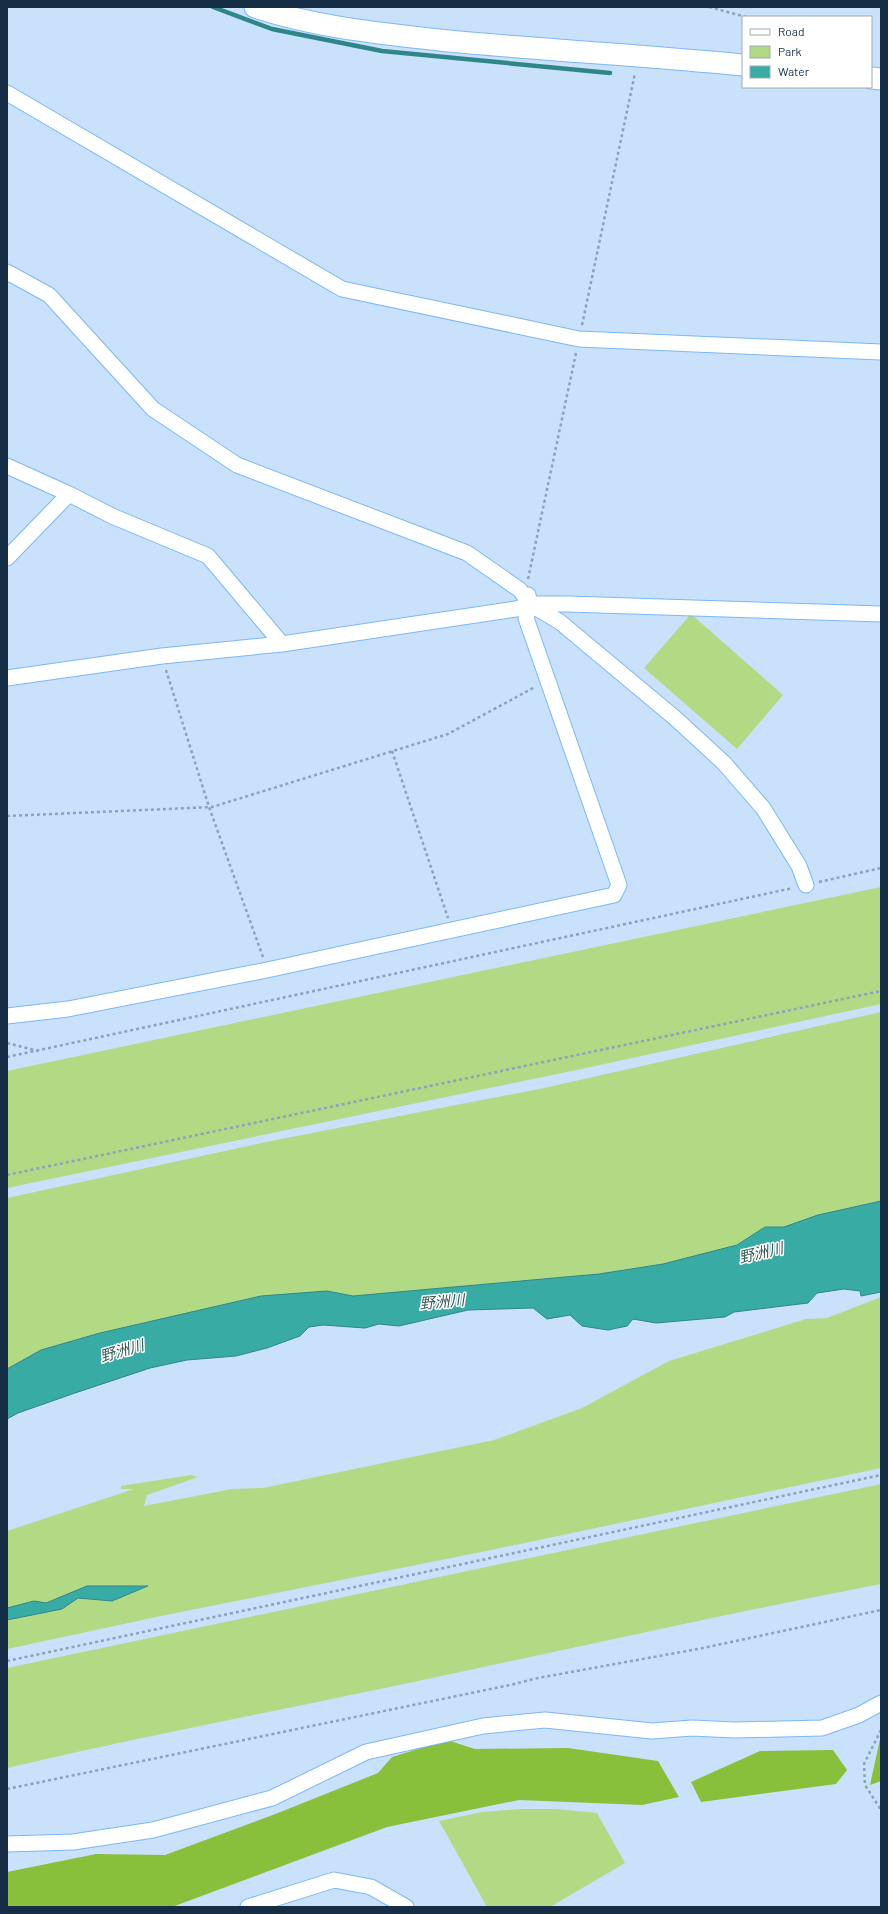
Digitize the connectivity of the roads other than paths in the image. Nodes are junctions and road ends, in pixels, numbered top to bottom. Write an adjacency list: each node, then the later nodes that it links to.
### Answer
1 (255, 7): 2 (street)
2 (742, 65)
3 (7, 93): 5 (street)
4 (7, 272): 10 (street)
5 (881, 352)
6 (7, 466): 7 (street)
7 (69, 494): 8 (street); 12 (street)
8 (7, 558)
9 (526, 588): 10 (street)
10 (530, 604): 11 (street); 12 (street); 14 (street); 15 (street)
11 (881, 614)
12 (282, 644): 13 (street)
13 (7, 678)
14 (806, 885)
15 (7, 1016)
16 (881, 1703): 17 (street)
17 (7, 1844)
18 (248, 1907): 19 (street)
19 (406, 1907)

